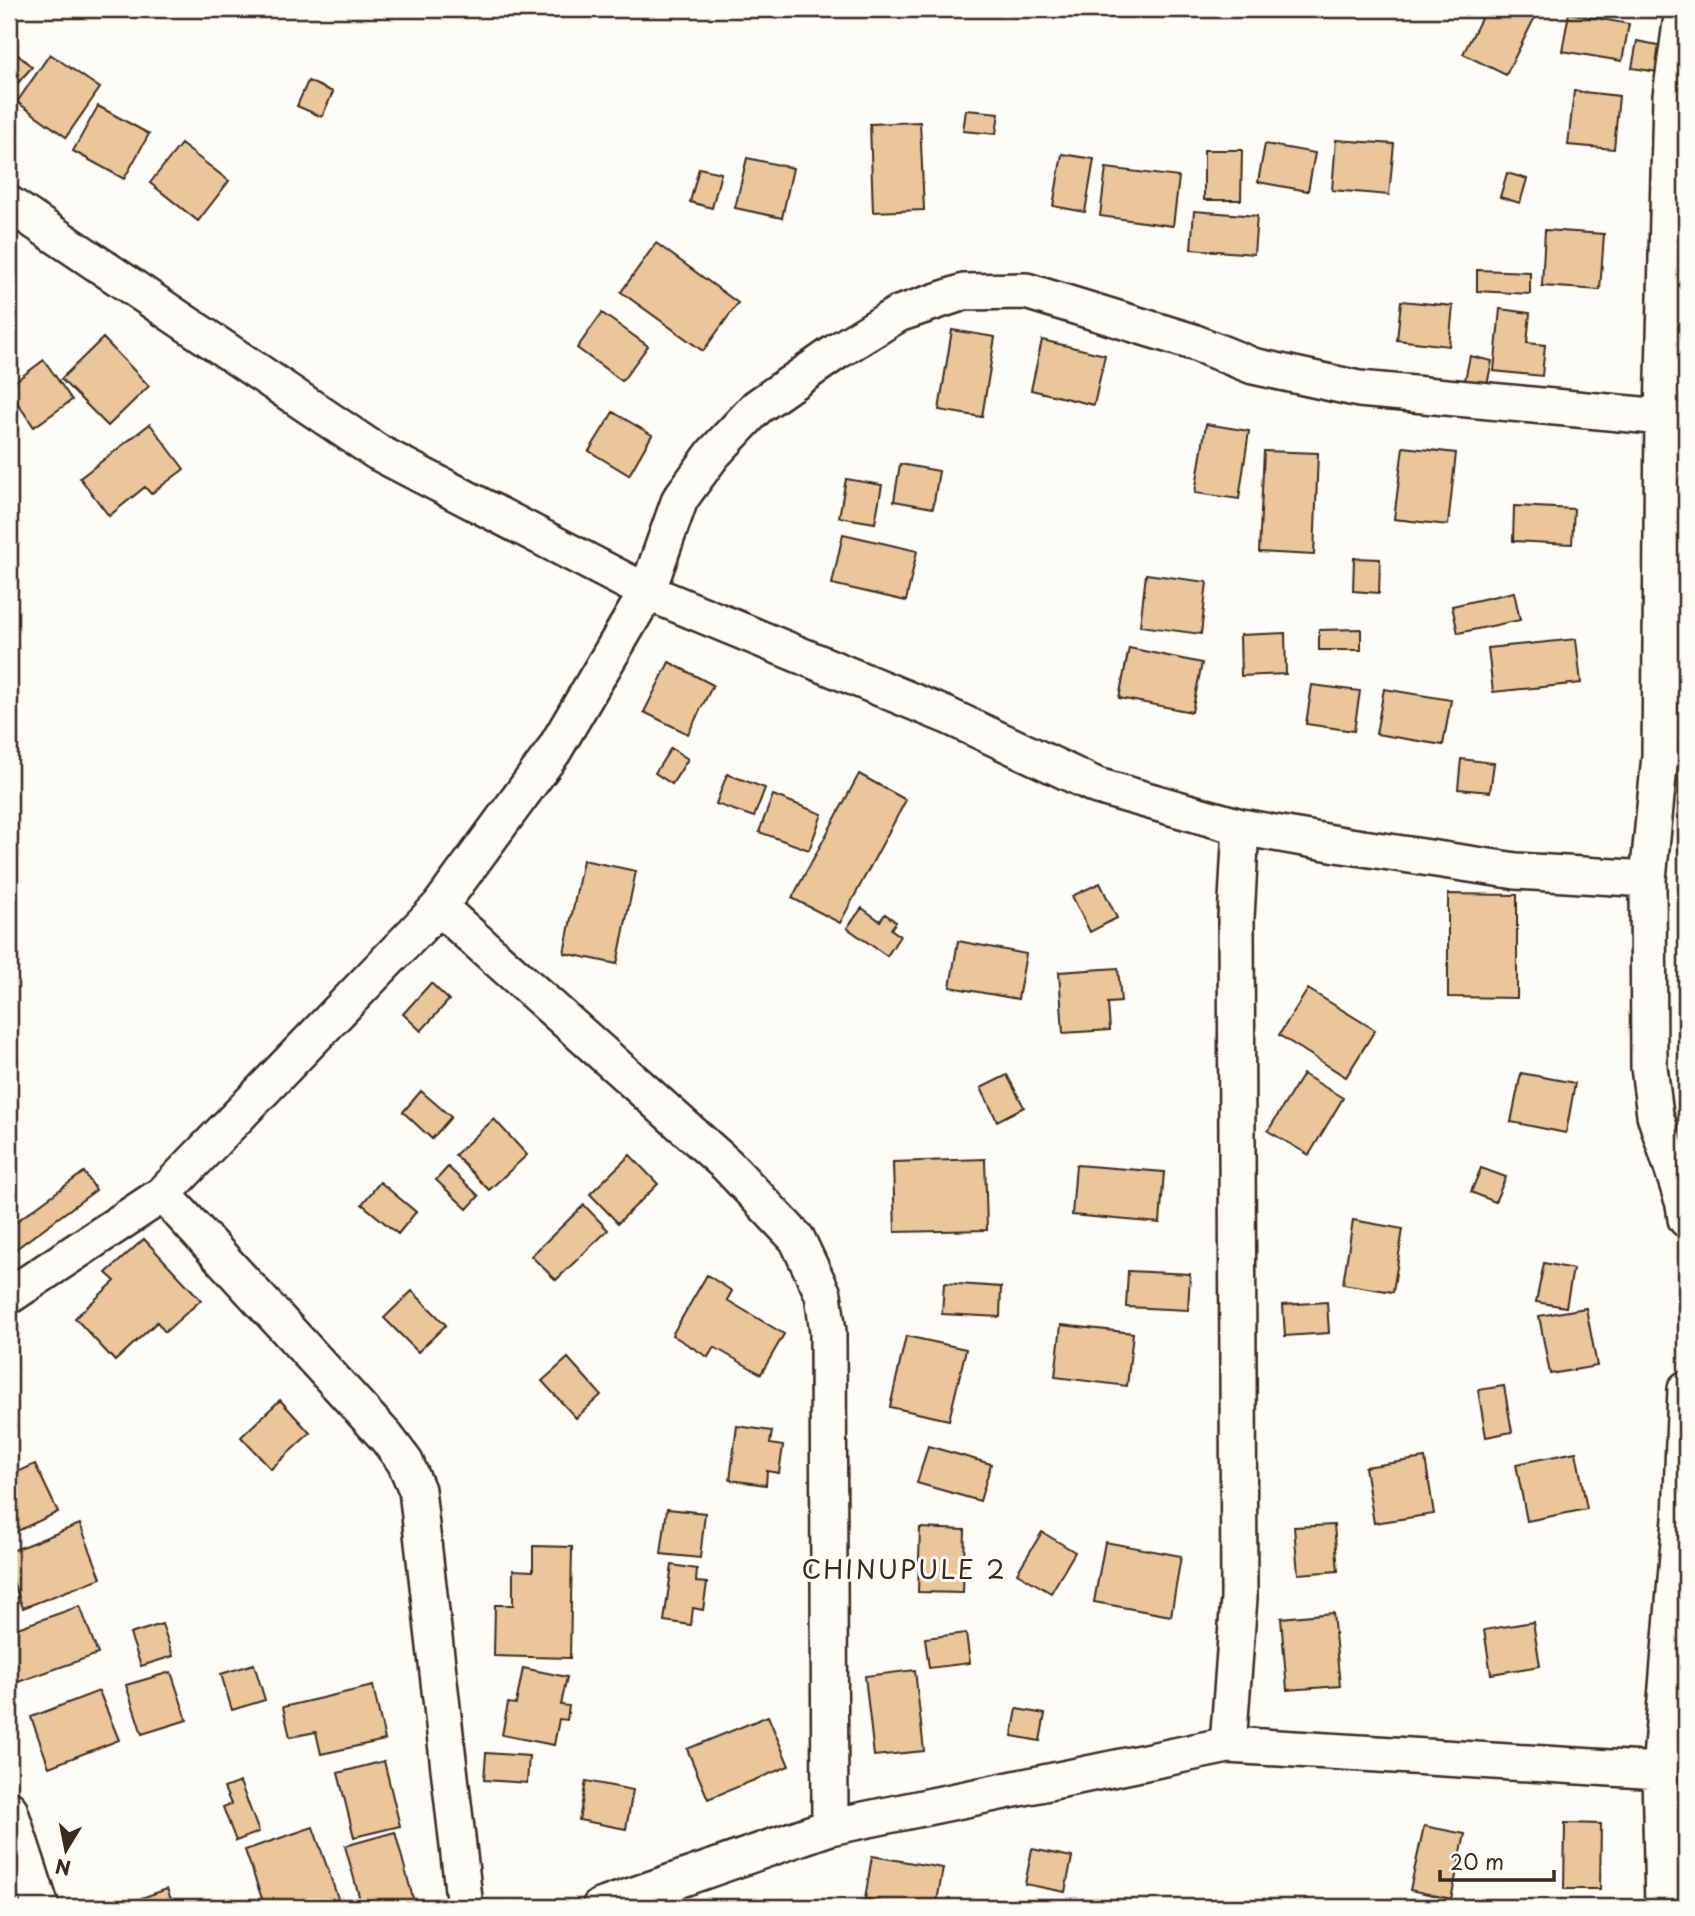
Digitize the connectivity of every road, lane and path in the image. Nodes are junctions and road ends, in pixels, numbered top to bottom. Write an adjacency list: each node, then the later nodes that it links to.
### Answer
1 (1683, 9): 3 (street)
2 (9, 204): 4 (street)
3 (1664, 417): 4 (street); 6 (street)
4 (647, 592): 5 (street); 7 (street)
5 (1241, 827): 6 (street); 13 (street)
6 (1648, 879): 9 (street)
7 (439, 906): 8 (street); 16 (street)
8 (163, 1194): 10 (street); 18 (street)
9 (1686, 1219)
10 (9, 1296)
11 (1686, 1389): 12 (street)
12 (1684, 1520): 14 (street)
13 (1228, 1745): 14 (street); 16 (street)
14 (1660, 1771): 20 (street)
15 (9, 1809): 17 (street)
16 (830, 1827): 19 (street)
17 (41, 1907)
18 (465, 1907)
19 (600, 1907)
20 (1664, 1907)

